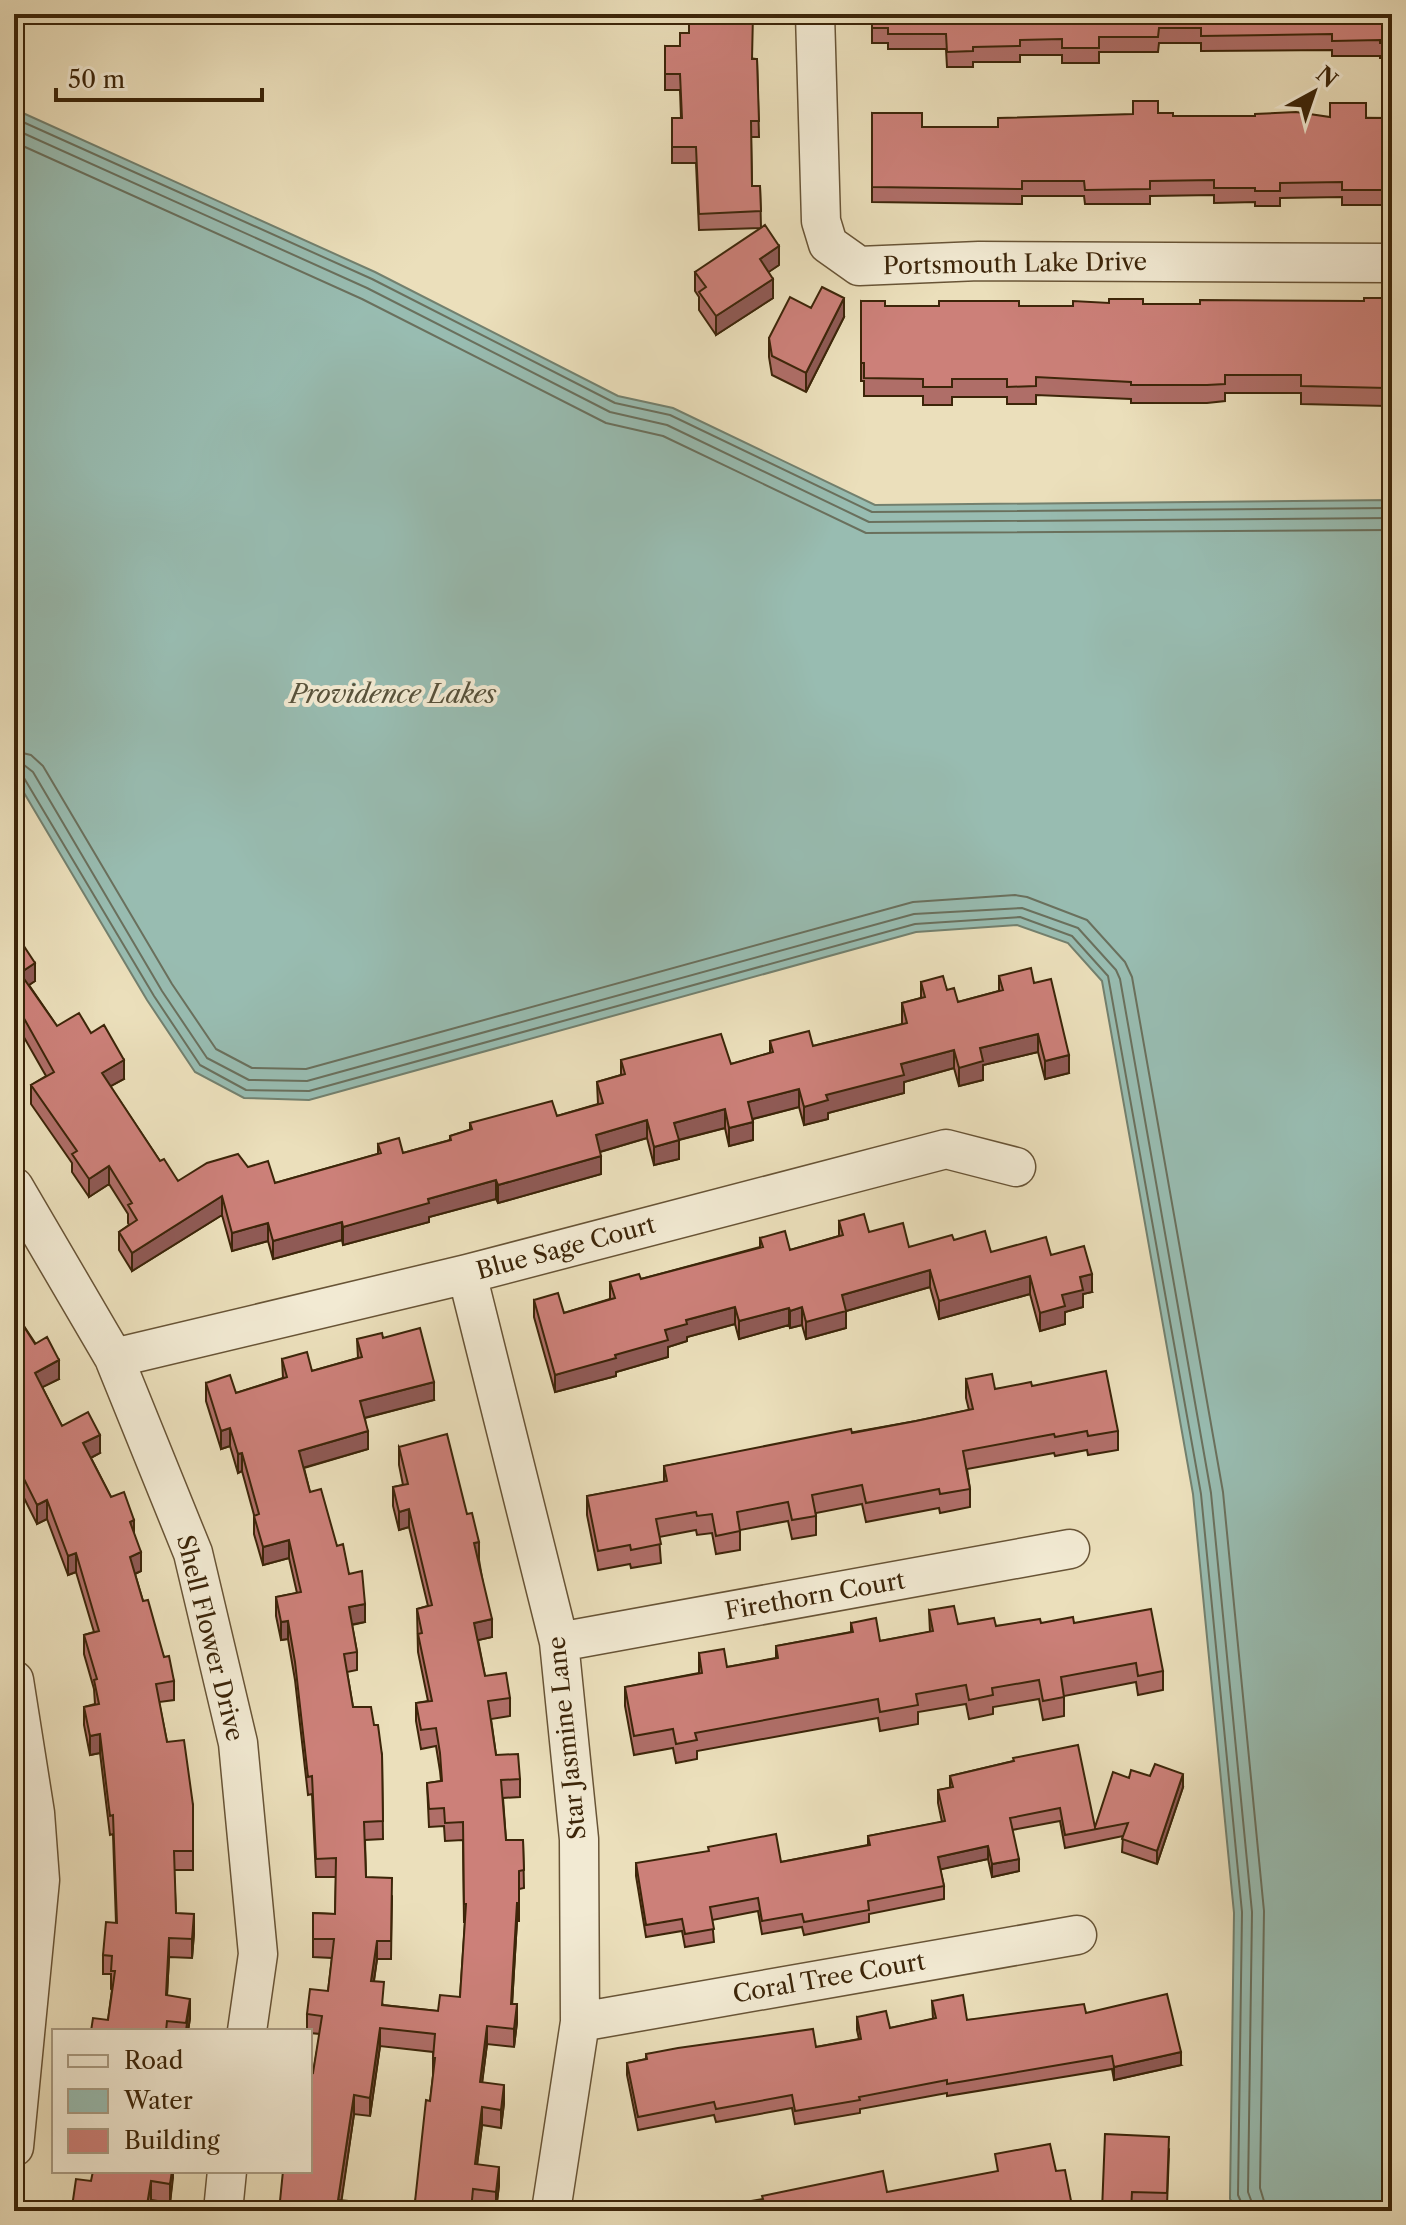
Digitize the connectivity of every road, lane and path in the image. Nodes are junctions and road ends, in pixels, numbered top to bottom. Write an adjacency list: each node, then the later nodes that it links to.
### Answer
1 (815, 14): 2 (street, Portsmouth Lake Drive)
2 (1392, 263)
3 (1016, 1167): 5 (street, Blue Sage Court)
4 (14, 1187): 6 (street, Shell Flower Drive)
5 (467, 1274): 6 (street, Blue Sage Court); 8 (street, Star Jasmine Lane)
6 (114, 1358): 12 (street, Shell Flower Drive)
7 (1070, 1549): 8 (street, Firethorn Court)
8 (559, 1642): 11 (street, Star Jasmine Lane)
9 (14, 1680): 13 (street)
10 (1077, 1935): 11 (street, Coral Tree Court)
11 (580, 2022): 16 (street, Star Jasmine Lane)
12 (247, 2029)
13 (14, 2147)
14 (227, 2173): 15 (street)
15 (223, 2211)
16 (551, 2211)

